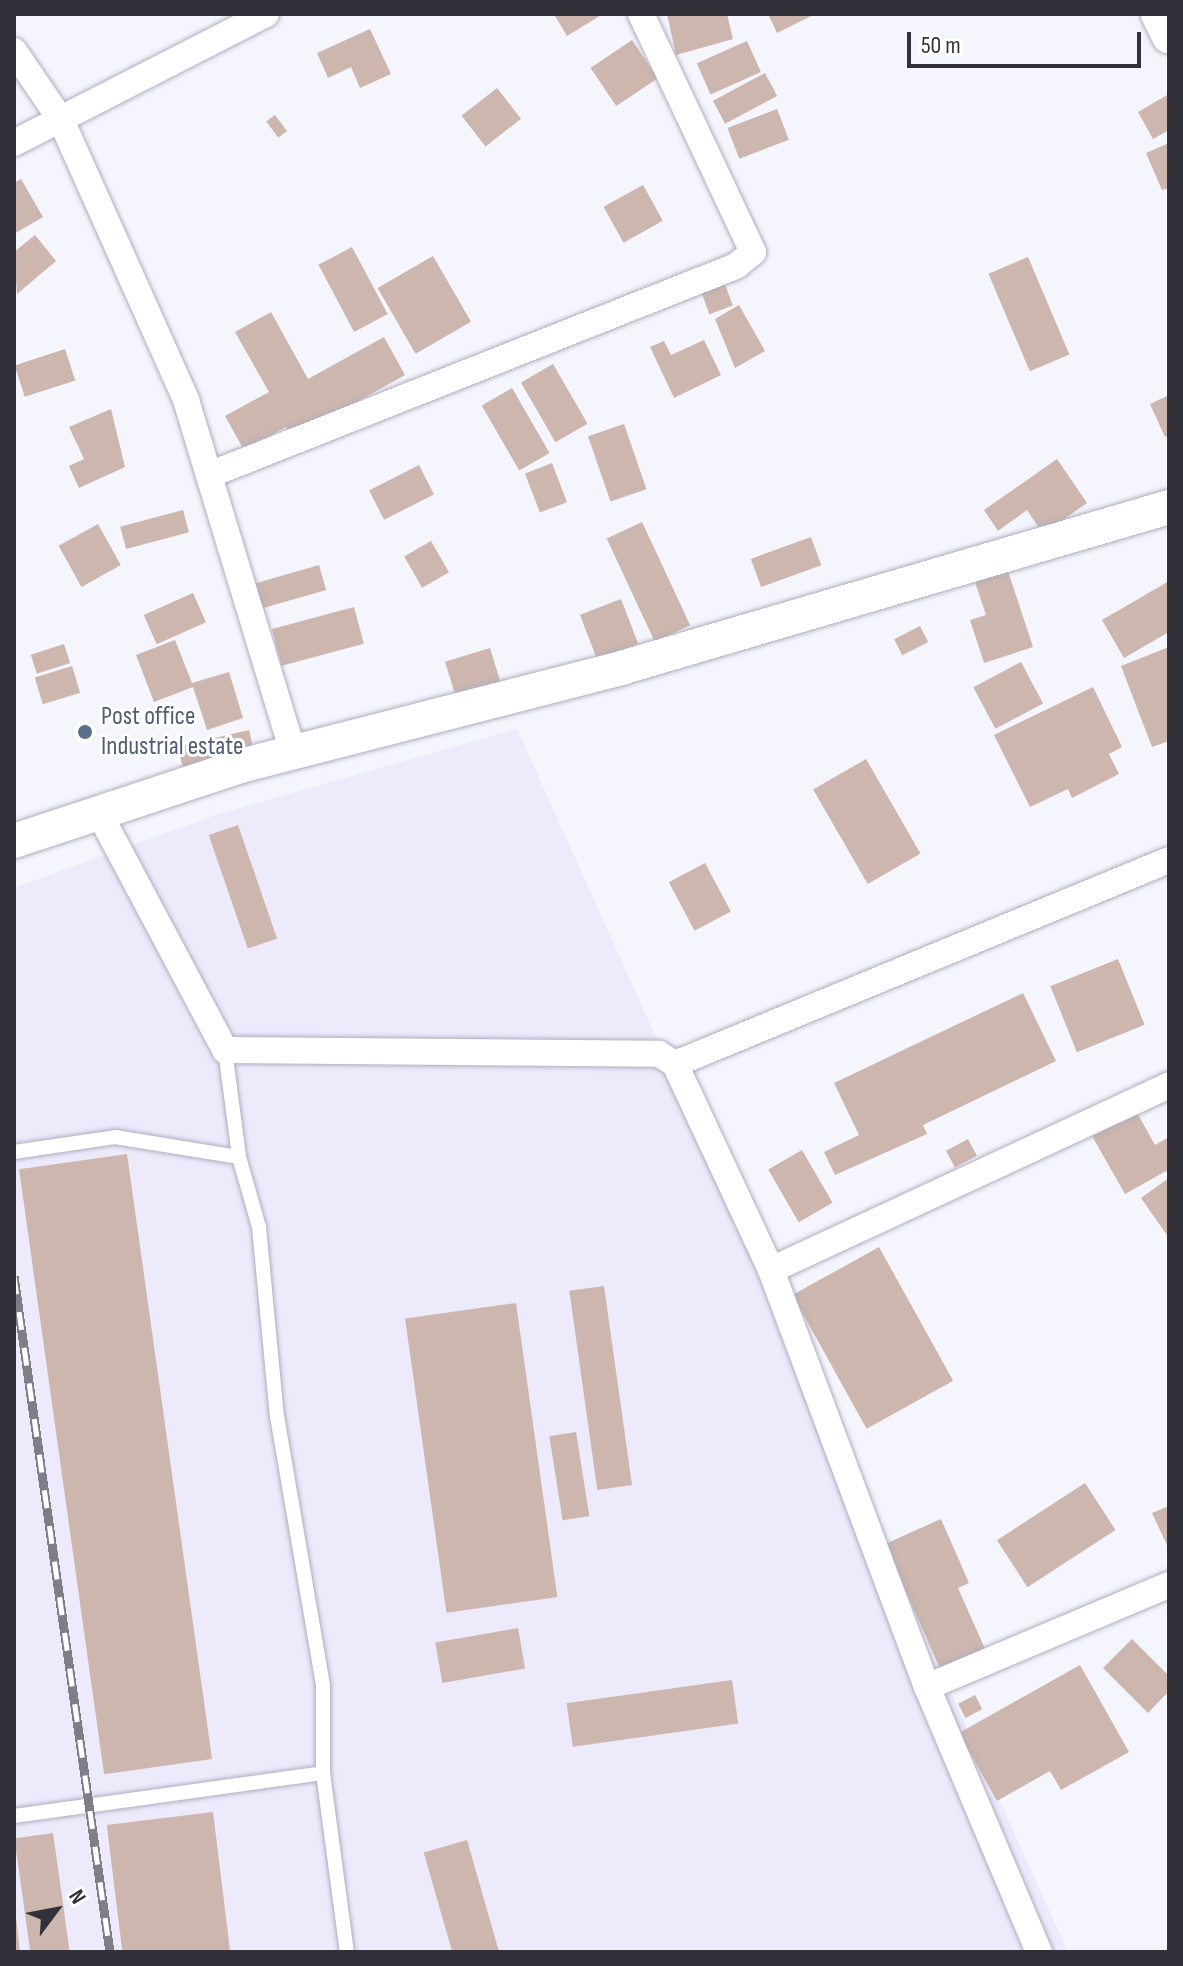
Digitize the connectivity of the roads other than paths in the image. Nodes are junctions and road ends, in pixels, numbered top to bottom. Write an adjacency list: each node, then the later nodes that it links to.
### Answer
1 (266, 14): 6 (street)
2 (641, 14): 8 (street)
3 (1158, 14): 4 (street)
4 (1169, 37)
5 (14, 51): 6 (street)
6 (61, 120): 7 (street); 8 (street)
7 (14, 143)
8 (209, 475): 10 (street)
9 (1169, 507): 10 (street)
10 (293, 752): 11 (street)
11 (98, 811): 12 (street); 14 (street)
12 (14, 841)
13 (1169, 860): 15 (street)
14 (225, 1050): 15 (street); 18 (lane)
15 (675, 1064): 19 (street)
16 (1169, 1085): 19 (street)
17 (14, 1152): 18 (lane)
18 (239, 1157): 22 (lane)
19 (771, 1270): 21 (street)
20 (1169, 1585): 21 (street)
21 (927, 1687): 25 (street)
22 (323, 1773): 23 (lane); 24 (lane)
23 (14, 1816)
24 (347, 1952)
25 (1039, 1952)

